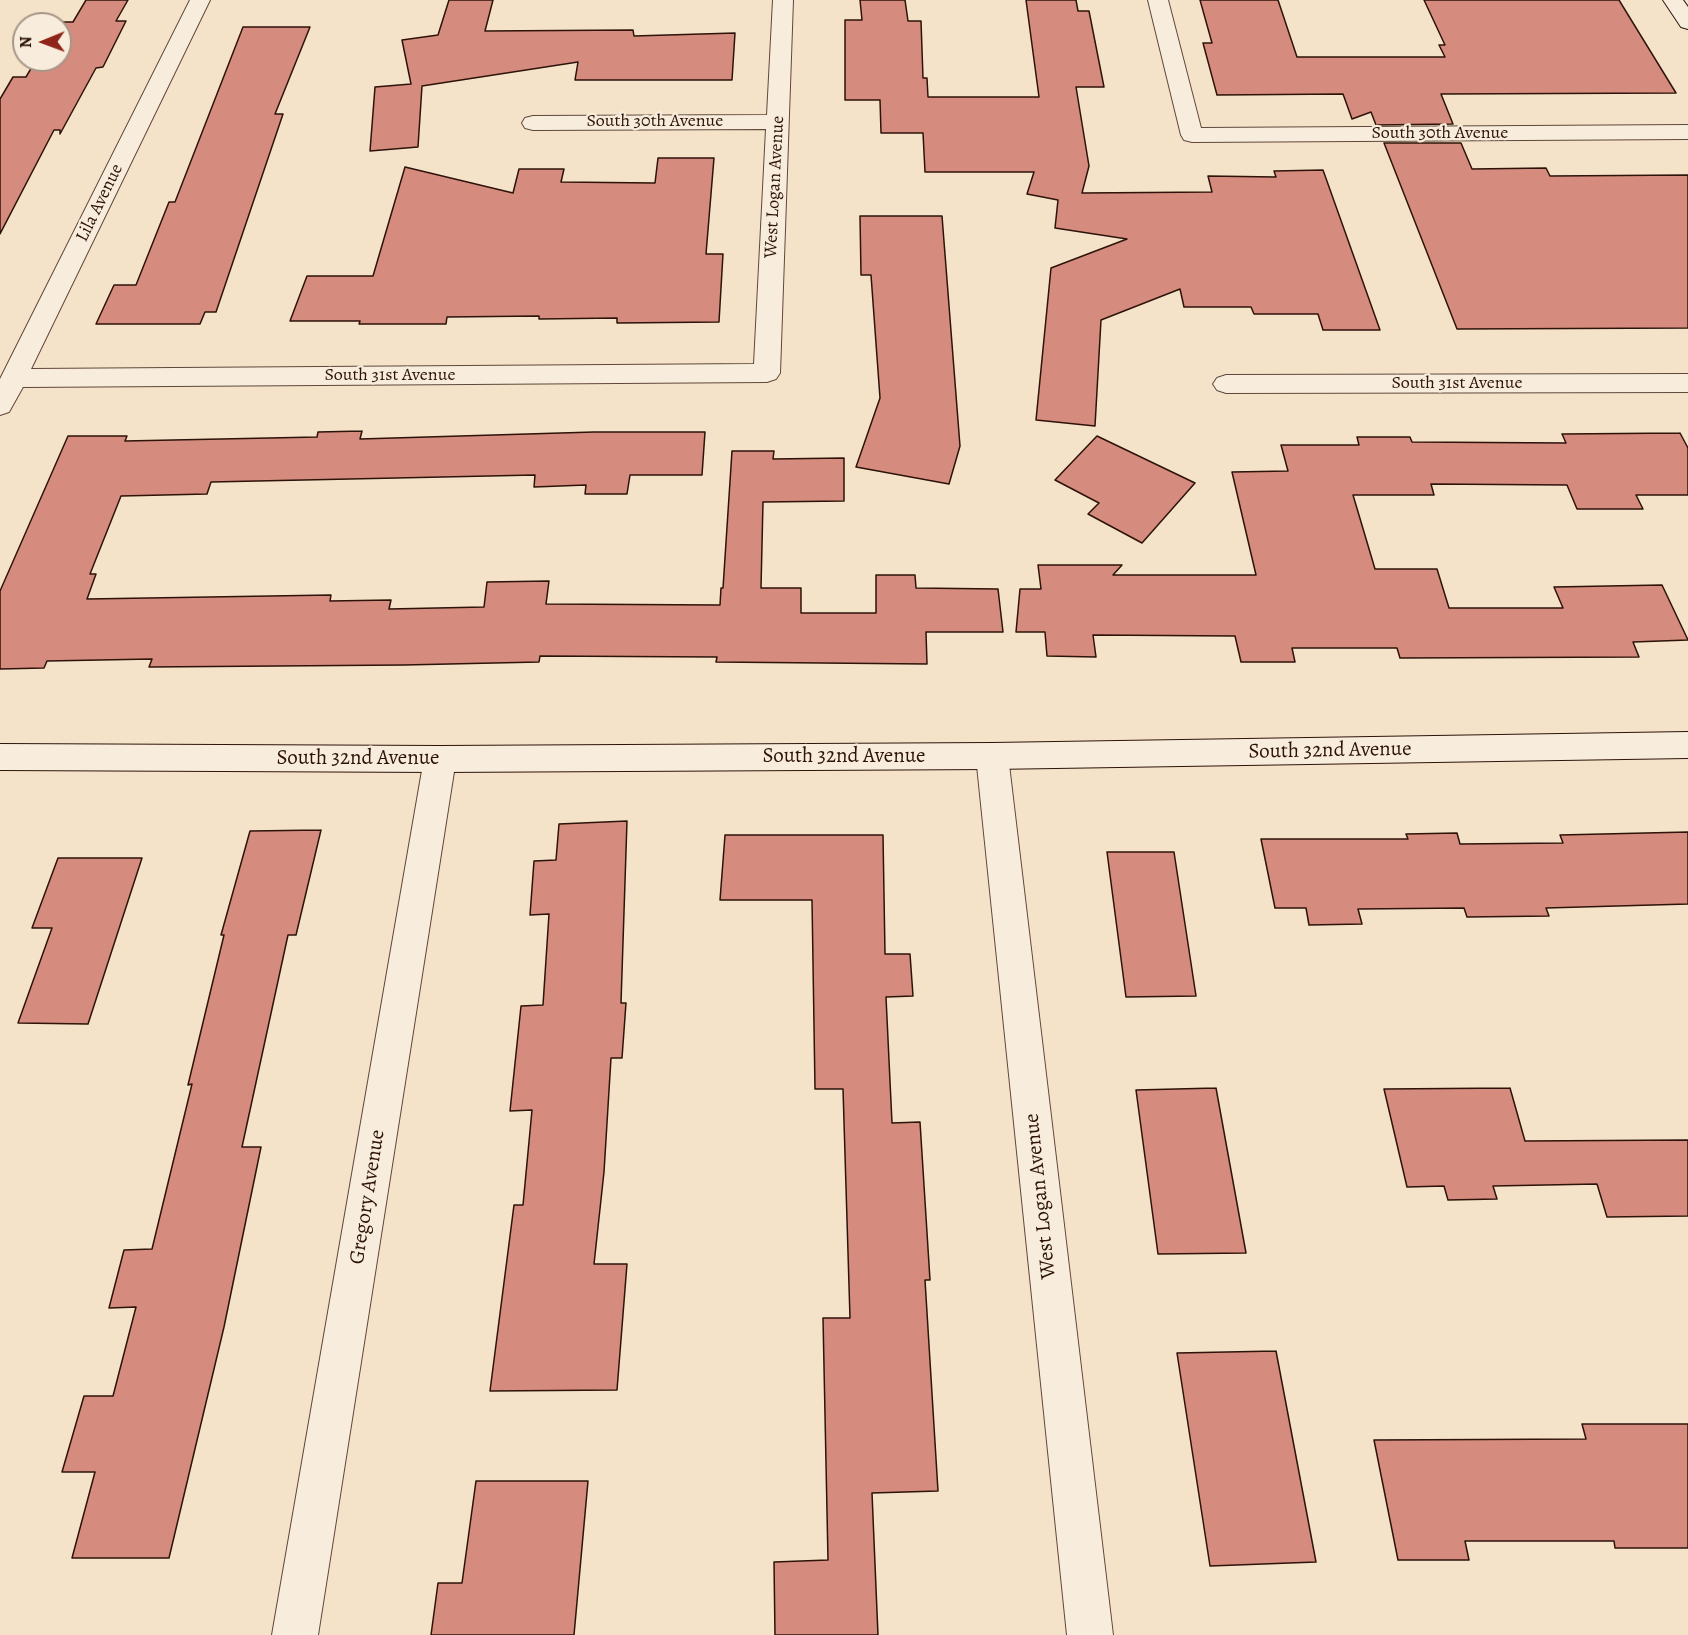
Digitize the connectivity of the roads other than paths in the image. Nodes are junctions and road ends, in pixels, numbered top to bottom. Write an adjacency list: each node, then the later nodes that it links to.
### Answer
1 (200, 0): 10 (street, Lila Avenue)
2 (783, 0): 6 (street, West Logan Avenue)
3 (1158, 0): 8 (street, South 30th Avenue)
4 (1673, 0): 5 (street)
5 (1688, 23)
6 (778, 122): 7 (street, South 30th Avenue); 9 (street, West Logan Avenue)
7 (532, 123)
8 (1688, 132)
9 (767, 373): 10 (street, South 31st Avenue)
10 (14, 378): 13 (street, Lila Avenue)
11 (1688, 383): 12 (street, South 31st Avenue)
12 (1226, 384)
13 (0, 406)
14 (1688, 745): 15 (street, South 32nd Avenue)
15 (992, 756): 17 (street, South 32nd Avenue); 19 (street, West Logan Avenue)
16 (0, 757): 17 (street, South 32nd Avenue)
17 (440, 759): 18 (street, Gregory Avenue)
18 (295, 1635)
19 (1090, 1635)

